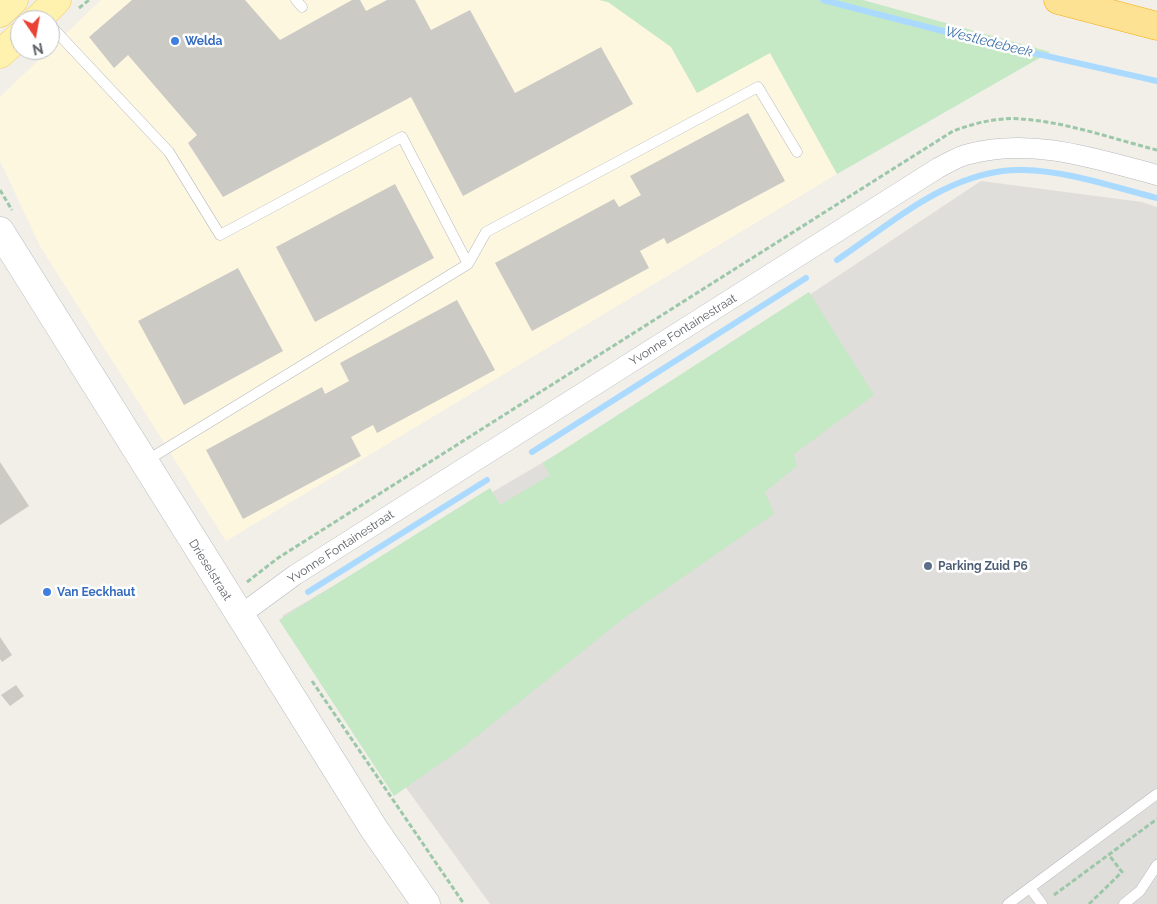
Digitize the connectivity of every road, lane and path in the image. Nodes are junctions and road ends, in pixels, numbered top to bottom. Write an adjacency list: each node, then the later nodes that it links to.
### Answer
1 (14, 0): 3 (main road)
2 (1058, 0): 4 (highway)
3 (0, 13)
4 (1157, 26)
5 (60, 31): 13 (lane)
6 (10, 45): 7 (main road)
7 (0, 54)
8 (797, 152): 13 (lane)
9 (1157, 175): 16 (street, Yvonne Fontainestraat)
10 (0, 190): 11 (path)
11 (6, 202)
12 (0, 231): 14 (street, Drieselstraat)
13 (468, 264): 14 (lane)
14 (143, 463): 16 (street, Drieselstraat)
15 (246, 583): 16 (path)
16 (249, 609): 25 (street, Drieselstraat)
17 (309, 676): 26 (path)
18 (1157, 794): 23 (lane)
19 (1157, 819): 21 (path)
20 (1104, 849): 21 (path)
21 (1109, 855): 24 (path); 28 (path)
22 (1157, 865): 29 (lane)
23 (1030, 888): 24 (lane); 27 (lane)
24 (1045, 901)
25 (426, 904)
26 (464, 904)
27 (1008, 904)
28 (1089, 904)
29 (1124, 904)

